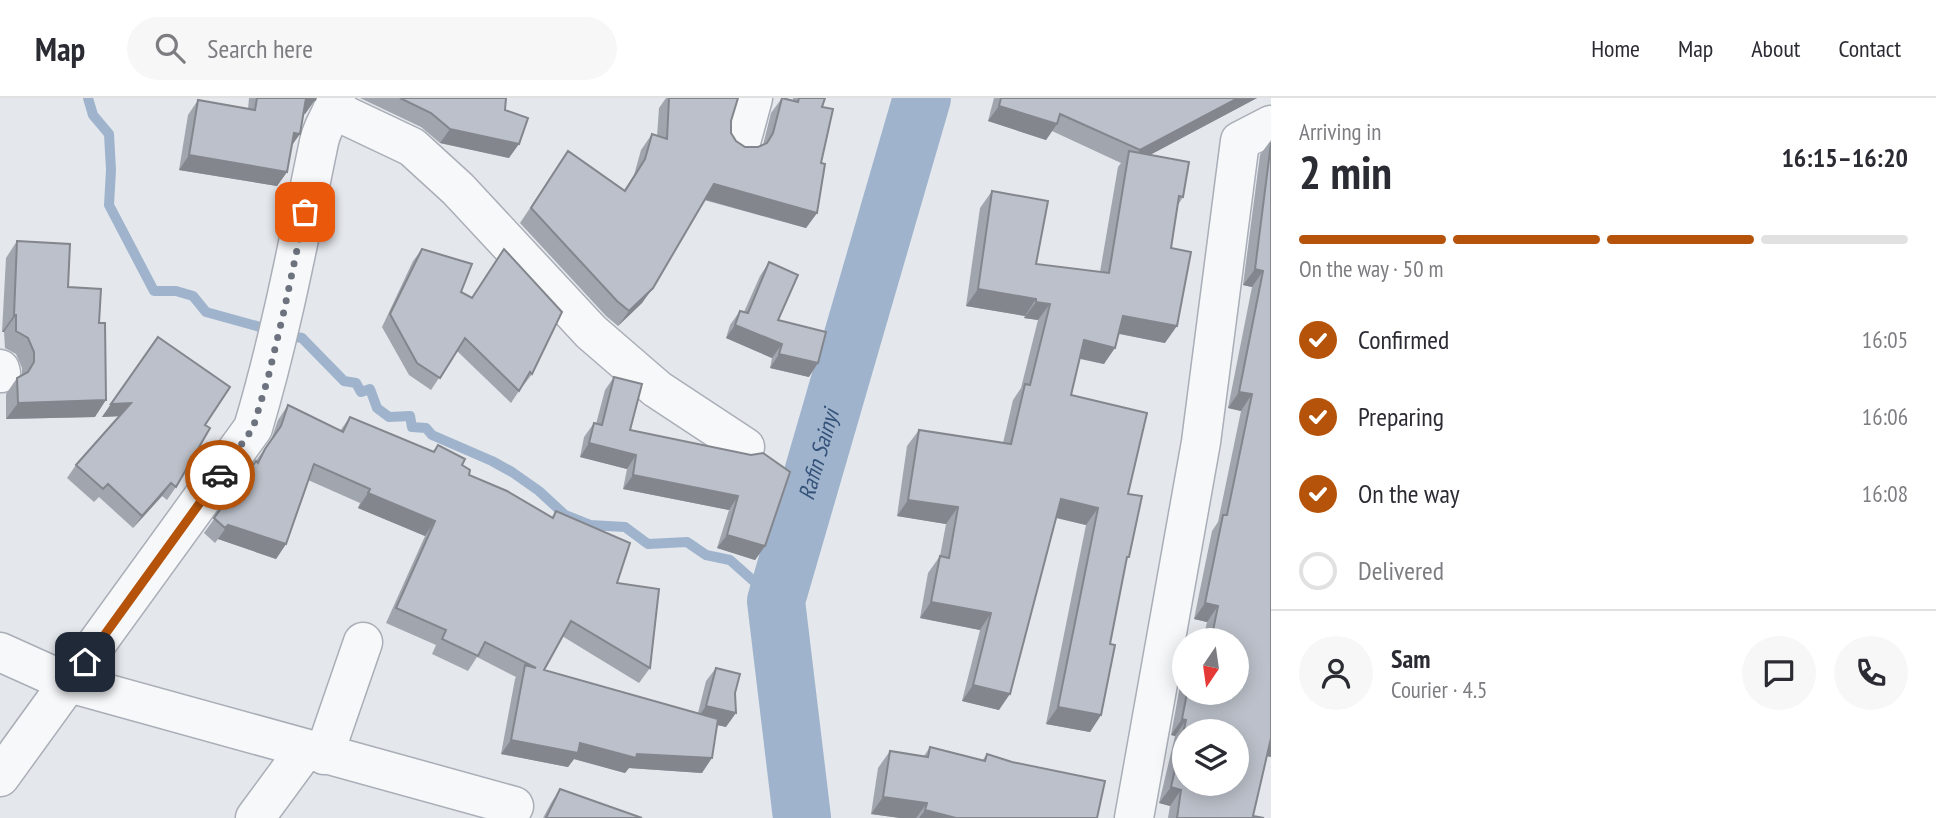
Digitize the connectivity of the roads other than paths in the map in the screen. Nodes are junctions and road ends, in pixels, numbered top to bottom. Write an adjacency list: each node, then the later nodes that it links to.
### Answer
1 (753, 98): 4 (street)
2 (335, 104): 5 (street); 8 (street)
3 (1271, 125): 13 (street)
4 (740, 142)
5 (745, 447)
6 (363, 642): 9 (street)
7 (0, 652): 8 (street)
8 (69, 683): 9 (street); 10 (street)
9 (314, 752): 11 (street); 12 (street)
10 (0, 777)
11 (255, 818)
12 (508, 818)
13 (1134, 818)

